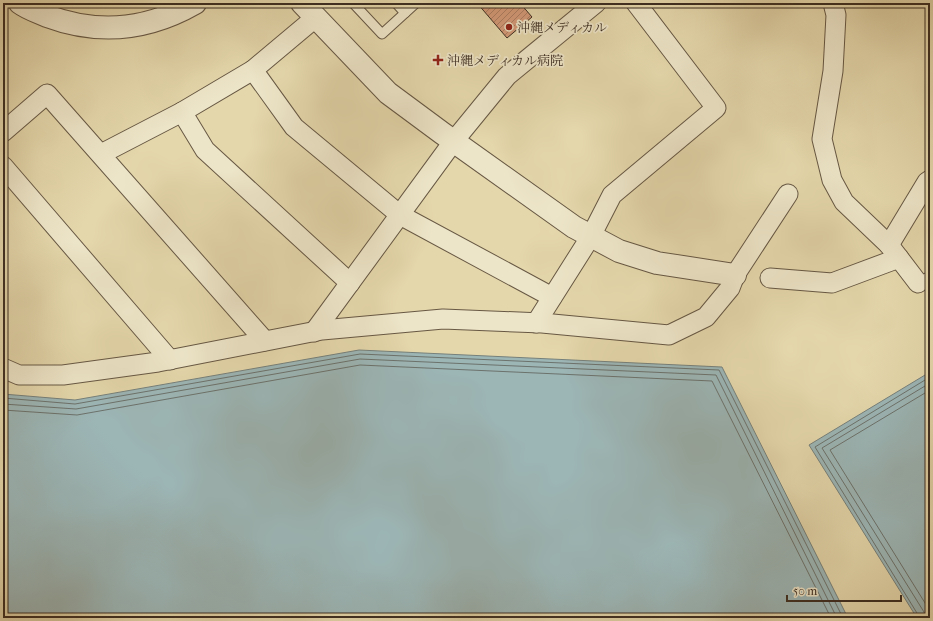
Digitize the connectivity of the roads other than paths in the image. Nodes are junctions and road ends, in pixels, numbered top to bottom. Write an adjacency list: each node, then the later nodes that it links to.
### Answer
1 (20, 3): 2 (street)
2 (195, 3)
3 (353, 3): 10 (lane)
4 (396, 3): 10 (lane)
5 (416, 3): 10 (lane)
6 (596, 3): 14 (street)
7 (636, 3): 20 (street)
8 (832, 3): 21 (street)
9 (308, 10): 11 (street); 14 (street)
10 (405, 13)
11 (253, 70): 12 (street); 19 (street)
12 (182, 112): 15 (street); 25 (street)
13 (3, 132): 15 (street)
14 (453, 142): 19 (street); 20 (street)
15 (101, 154): 29 (street)
16 (3, 166): 30 (street)
17 (930, 180): 21 (street)
18 (788, 194): 22 (street)
19 (400, 215): 25 (street); 26 (street)
20 (591, 236): 22 (street); 26 (street)
21 (894, 251): 23 (street); 24 (street)
22 (735, 275): 27 (street)
23 (770, 278)
24 (924, 279)
25 (350, 283): 28 (street)
26 (552, 297): 27 (street)
27 (536, 323): 28 (street)
28 (314, 332): 29 (street)
29 (265, 341): 30 (street)
30 (170, 360): 31 (street)
31 (3, 368)

